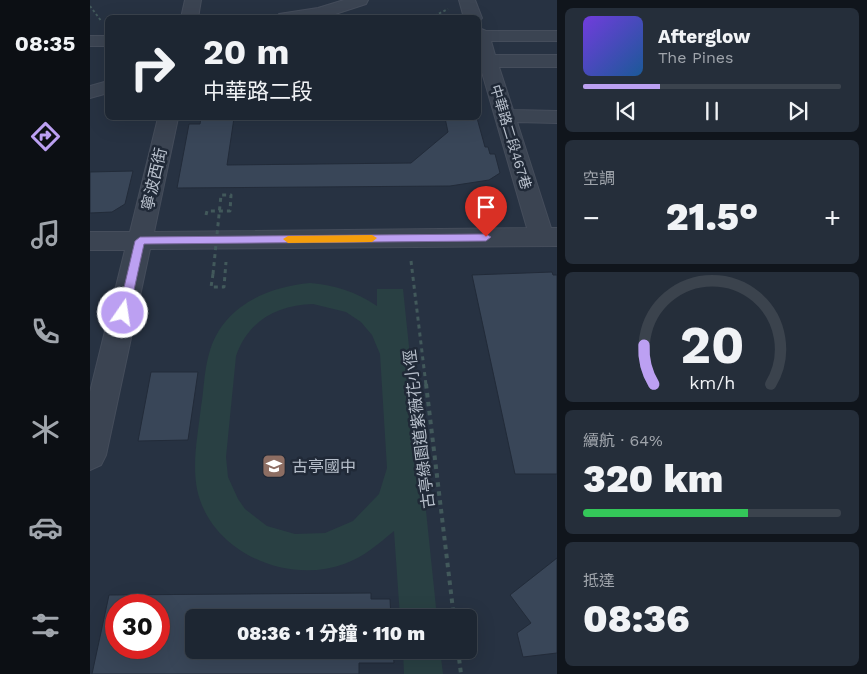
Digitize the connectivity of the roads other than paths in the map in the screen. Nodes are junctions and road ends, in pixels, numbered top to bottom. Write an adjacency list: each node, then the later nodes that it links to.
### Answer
1 (194, 0): 4 (street)
2 (467, 0): 7 (street, 中華路二段467巷)
3 (351, 1): 5 (street); 6 (street)
4 (190, 15)
5 (307, 15)
6 (364, 15)
7 (472, 15)
8 (481, 31): 9 (street)
9 (557, 36)
10 (90, 41): 11 (street)
11 (105, 41)
12 (481, 41): 13 (street, 中華路二段467巷)
13 (487, 61): 14 (street); 17 (street, 中華路二段467巷)
14 (557, 61)
15 (105, 88): 16 (street)
16 (90, 92)
17 (504, 116): 18 (street); 20 (street, 中華路二段467巷)
18 (557, 116)
19 (168, 120): 22 (street, 寧波西街)
20 (550, 237): 22 (street)
21 (90, 241): 22 (street)
22 (140, 241): 23 (street, 寧波西街)
23 (90, 455)

